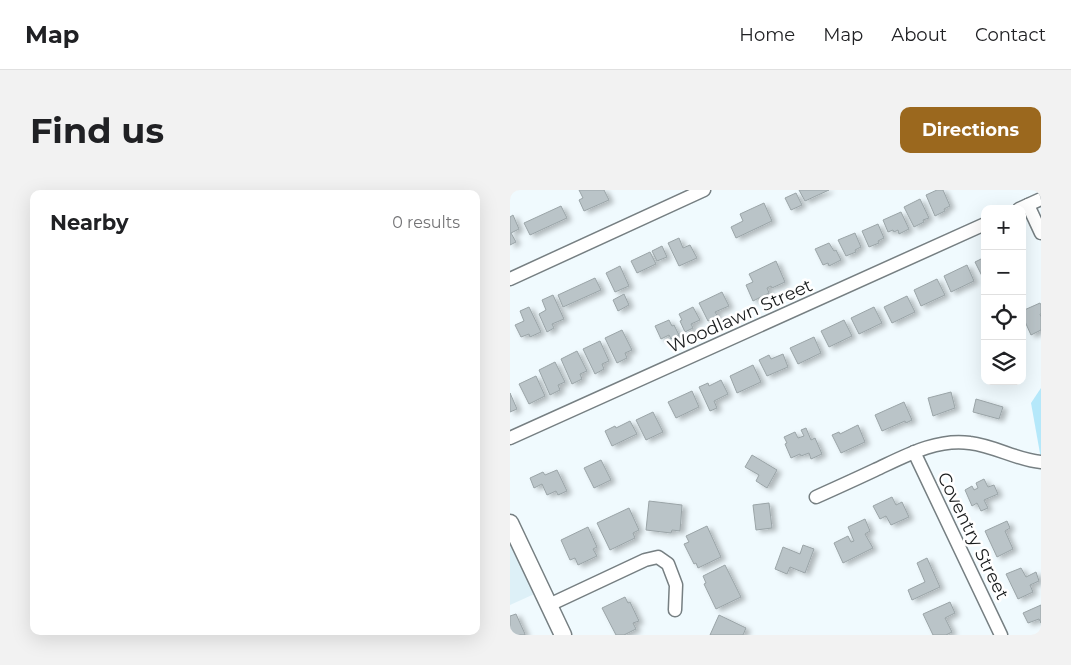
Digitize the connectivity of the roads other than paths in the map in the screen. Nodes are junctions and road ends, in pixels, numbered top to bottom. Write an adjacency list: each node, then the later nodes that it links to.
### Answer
1 (704, 190): 7 (street)
2 (1041, 199): 3 (street)
3 (1026, 206)
4 (1026, 211): 6 (street)
5 (981, 226): 8 (street, Woodlawn Street)
6 (1041, 232)
7 (510, 279)
8 (510, 438)
9 (914, 452): 10 (street); 11 (street); 16 (street, Coventry Street)
10 (1041, 462)
11 (816, 497)
12 (512, 533): 13 (main road)
13 (549, 605): 14 (street); 15 (main road)
14 (675, 610)
15 (563, 635)
16 (1001, 635)

